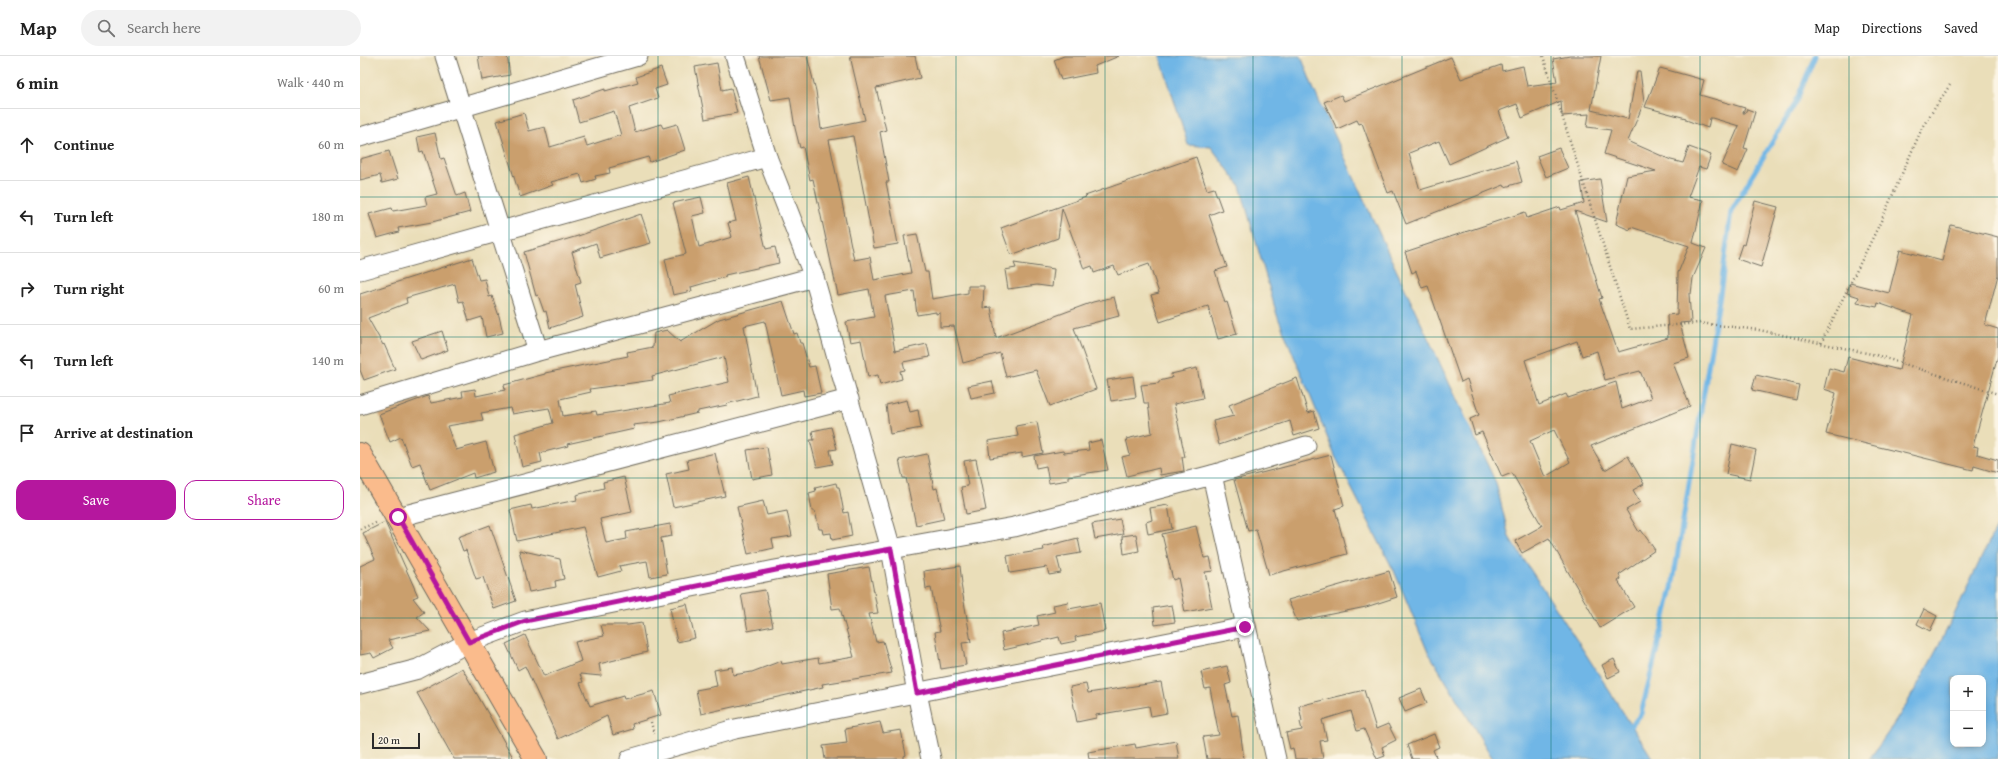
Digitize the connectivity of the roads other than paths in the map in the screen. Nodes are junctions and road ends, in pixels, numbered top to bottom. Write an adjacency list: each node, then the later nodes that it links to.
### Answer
1 (445, 56): 4 (street)
2 (638, 56): 4 (street)
3 (736, 56): 6 (street)
4 (462, 107): 5 (street); 7 (street)
5 (360, 137)
6 (767, 157): 7 (street); 9 (street)
7 (500, 231): 8 (street); 10 (street)
8 (360, 270)
9 (814, 278): 10 (street); 11 (street)
10 (538, 351): 12 (street)
11 (849, 399): 16 (street); 17 (street)
12 (360, 406)
13 (1306, 446): 15 (street)
14 (360, 454): 16 (main road)
15 (1212, 476): 17 (street); 18 (street)
16 (398, 517): 19 (main road)
17 (891, 549): 19 (street); 21 (street)
18 (1245, 627): 21 (street); 25 (street)
19 (469, 642): 20 (street); 22 (main road)
20 (360, 684)
21 (917, 693): 23 (street); 24 (street)
22 (536, 759)
23 (630, 759)
24 (931, 759)
25 (1276, 759)

